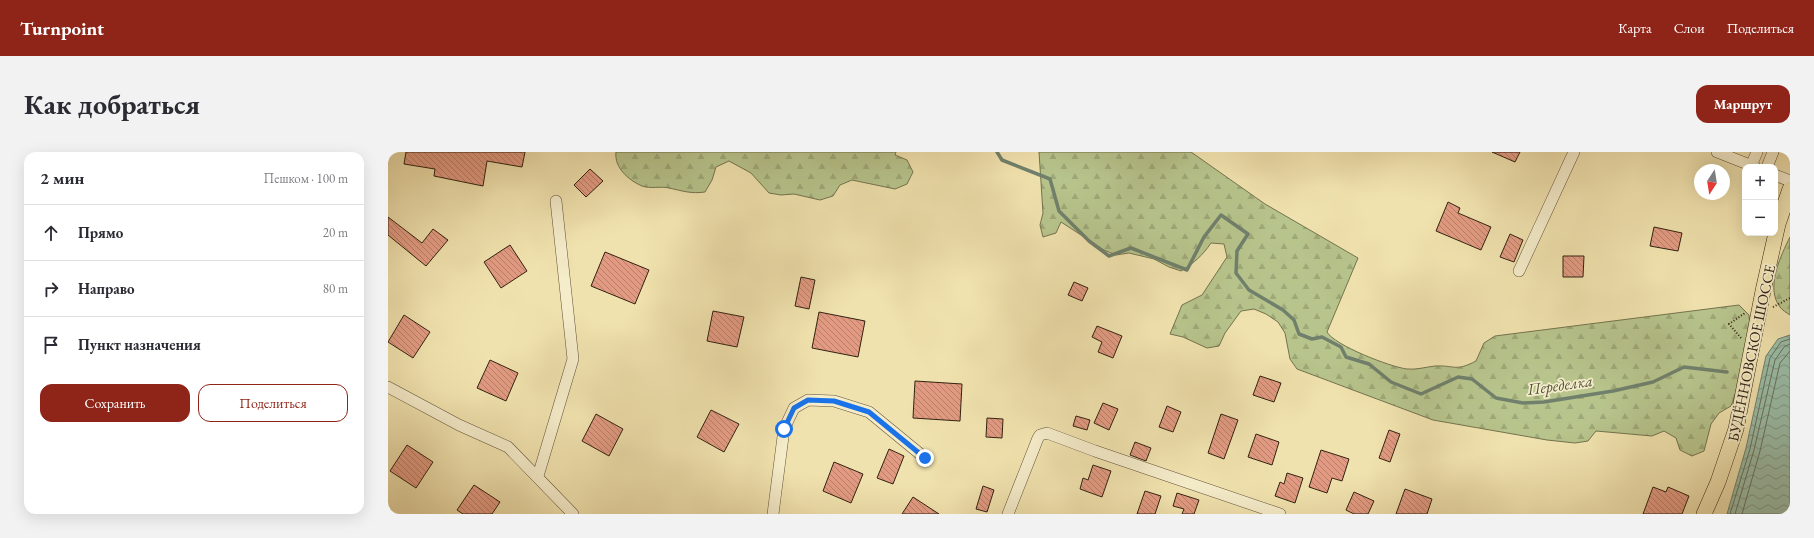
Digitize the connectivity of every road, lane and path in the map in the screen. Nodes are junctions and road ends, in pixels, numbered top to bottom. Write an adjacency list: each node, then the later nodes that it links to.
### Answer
1 (1574, 152): 12 (street)
2 (1717, 152): 5 (street)
3 (1757, 152): 6 (street)
4 (1773, 152): 7 (street)
5 (1748, 164)
6 (1754, 164)
7 (1768, 164)
8 (1778, 176): 9 (street)
9 (1790, 181)
10 (1790, 189): 24 (main road, БУДЁННОВСКОЕ ШОССЕ)
11 (556, 201): 19 (street)
12 (1519, 271)
13 (1790, 298): 14 (path)
14 (1767, 310)
15 (1729, 324): 16 (path)
16 (1744, 341)
17 (388, 387): 19 (street)
18 (925, 458): 21 (street)
19 (538, 476): 20 (street)
20 (573, 514)
21 (773, 514)
22 (1008, 514): 23 (street)
23 (1280, 514)
24 (1704, 514)

